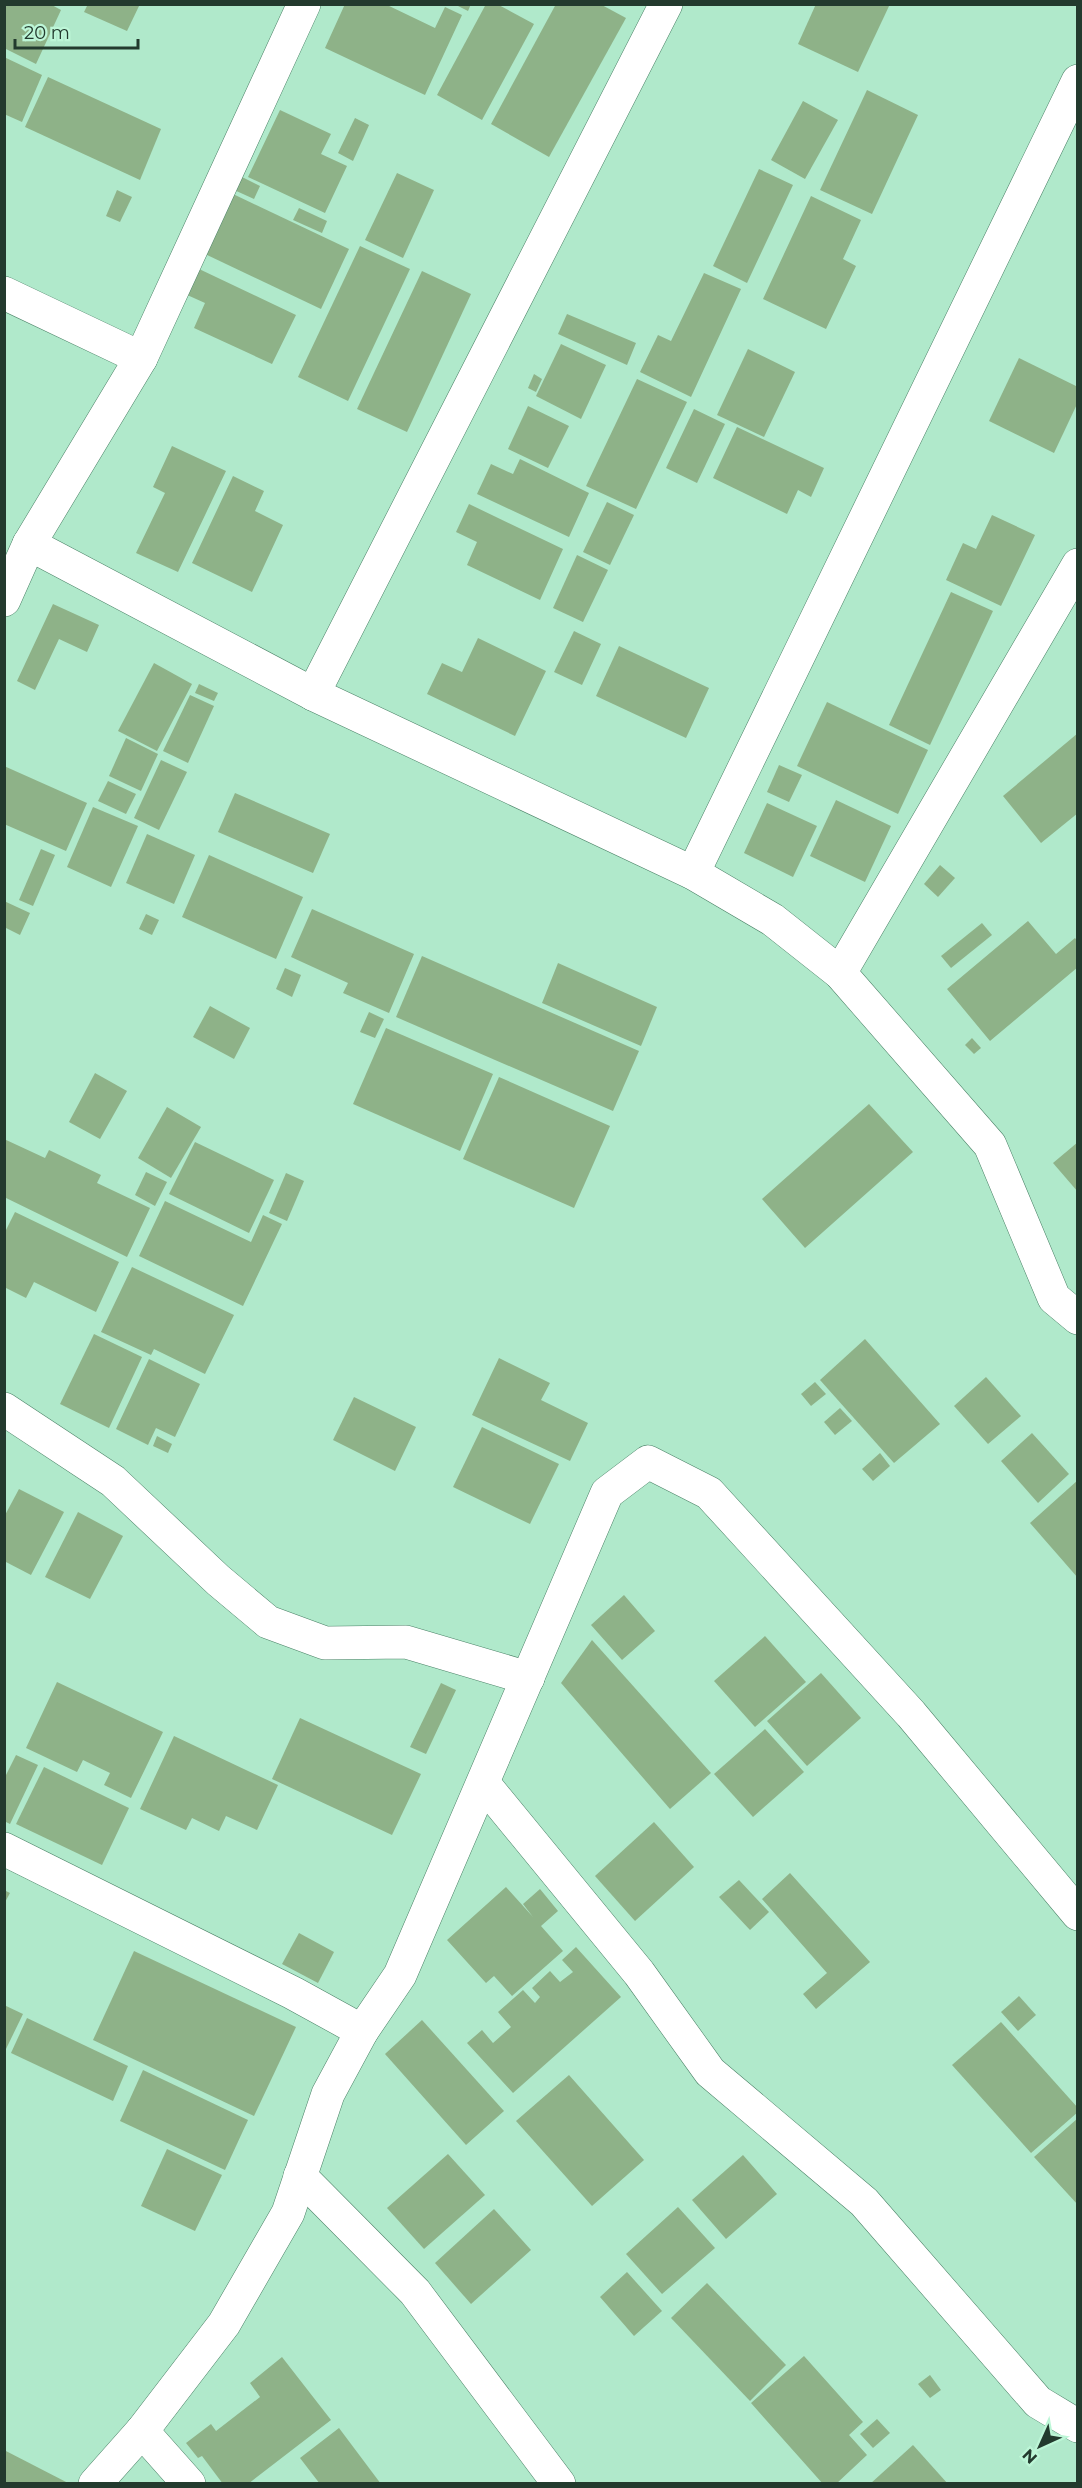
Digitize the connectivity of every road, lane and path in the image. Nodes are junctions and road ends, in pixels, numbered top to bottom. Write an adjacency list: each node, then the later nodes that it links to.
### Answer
1 (303, 4): 5 (street)
2 (666, 4): 9 (street)
3 (1077, 81): 10 (street)
4 (4, 293): 5 (street)
5 (141, 358): 6 (street)
6 (29, 544): 8 (street); 9 (street)
7 (1077, 566): 11 (street)
8 (4, 600)
9 (313, 694): 10 (street)
10 (693, 873): 11 (street)
11 (840, 973): 12 (street)
12 (1077, 1318)
13 (4, 1408): 14 (street)
14 (528, 1678): 15 (street); 17 (street)
15 (484, 1784): 18 (street); 20 (street)
16 (4, 1849): 18 (street)
17 (1077, 1914)
18 (362, 2031): 19 (street)
19 (300, 2176): 21 (street); 24 (street)
20 (1077, 2427)
21 (142, 2431): 22 (street); 23 (street)
22 (94, 2484)
23 (189, 2484)
24 (559, 2484)

